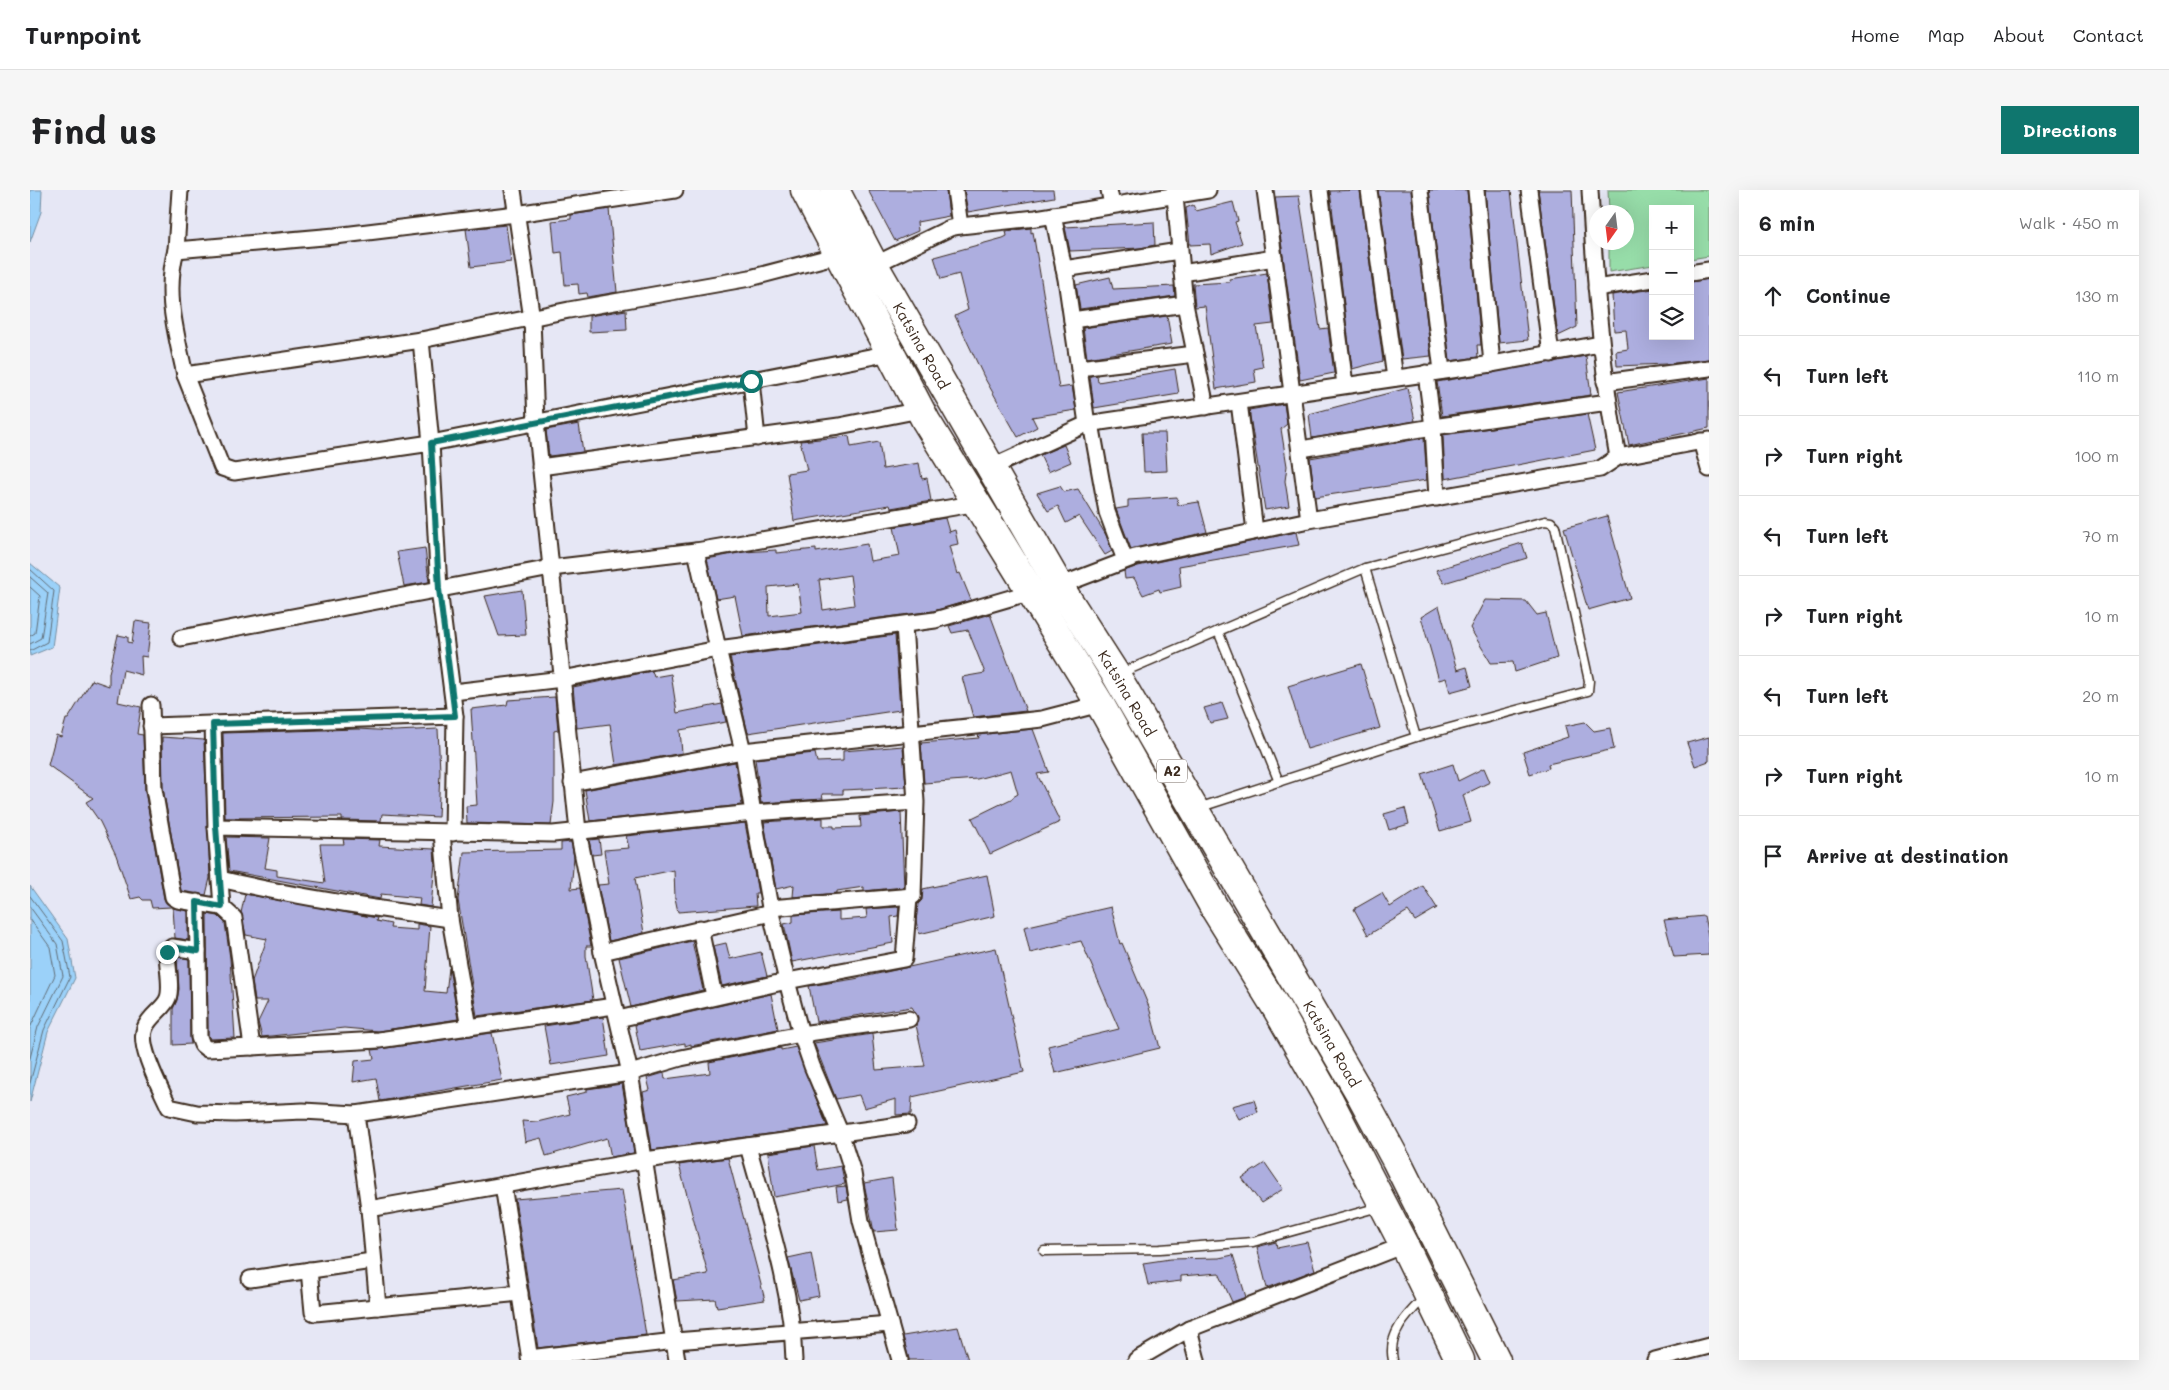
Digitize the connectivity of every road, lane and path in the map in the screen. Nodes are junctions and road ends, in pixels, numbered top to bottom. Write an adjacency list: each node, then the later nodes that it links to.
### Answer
1 (180, 190): 21 (street)
2 (513, 190): 18 (street)
3 (675, 190): 18 (street)
4 (805, 190): 23 (highway, Katsina Road / A2)
5 (835, 190): 25 (highway, Katsina Road / A2)
6 (955, 190): 20 (street)
7 (1109, 190): 17 (street)
8 (1208, 190): 16 (street)
9 (1265, 190): 24 (street)
10 (1320, 190): 49 (street)
11 (1369, 190): 46 (street)
12 (1420, 190): 43 (street)
13 (1476, 190): 40 (street)
14 (1529, 190): 39 (street)
15 (1590, 190): 31 (street)
16 (1175, 196): 17 (street); 22 (street)
17 (1112, 205): 19 (street)
18 (516, 214): 21 (street); 33 (street)
19 (1053, 215): 20 (street); 26 (street)
20 (960, 226): 25 (street)
21 (176, 250): 45 (street)
22 (1179, 251): 26 (street); 29 (street)
23 (838, 255): 33 (street); 37 (highway, Katsina Road / A2)
24 (1274, 258): 29 (street); 50 (street)
25 (874, 264): 64 (highway, Katsina Road / A2)
26 (1064, 269): 34 (street)
27 (1709, 270): 28 (street)
28 (1694, 272)
29 (1182, 273): 32 (street)
30 (1649, 280): 31 (street)
31 (1596, 288): 36 (street)
32 (1185, 304): 34 (street); 38 (street)
33 (532, 319): 35 (street); 55 (street)
34 (1072, 320): 41 (street)
35 (421, 340): 45 (street); 60 (street)
36 (1600, 344): 39 (street); 48 (street)
37 (890, 353): 47 (street); 54 (highway, Katsina Road / A2)
38 (1195, 354): 41 (street); 53 (street)
39 (1551, 354): 40 (street)
40 (1492, 364): 43 (street)
41 (1078, 368): 56 (street)
42 (1709, 368): 48 (street)
43 (1442, 371): 44 (street)
44 (1426, 373): 46 (street); 57 (street)
45 (185, 375): 60 (street)
46 (1395, 378): 49 (street)
47 (751, 381): 55 (street); 58 (street)
48 (1605, 382): 52 (street)
49 (1345, 385): 50 (street)
50 (1292, 394): 51 (street); 61 (street)
51 (1239, 402): 53 (street); 69 (street)
52 (1608, 402): 57 (street); 62 (street)
53 (1206, 407): 56 (street)
54 (920, 410): 58 (street); 67 (highway, Katsina Road / A2)
55 (536, 422): 60 (street); 63 (street)
56 (1089, 423): 64 (street); 71 (street)
57 (1433, 427): 61 (street); 66 (street)
58 (757, 438): 63 (street)
59 (1705, 441): 62 (street); 65 (street)
60 (431, 443): 75 (street)
61 (1301, 449): 68 (street)
62 (1618, 457): 66 (street)
63 (540, 467): 72 (street)
64 (992, 468): 74 (highway, Katsina Road / A2)
65 (1709, 469)
66 (1437, 498): 68 (street)
67 (978, 503): 70 (street); 76 (highway, Katsina Road / A2)
68 (1309, 520): 69 (street)
69 (1255, 531): 71 (street)
70 (696, 551): 72 (street); 80 (street)
71 (1125, 560): 74 (street)
72 (551, 568): 75 (street); 82 (street)
73 (1365, 568): 78 (lane); 90 (lane); 90 (lane)
74 (1059, 586): 81 (highway, Katsina Road / A2)
75 (439, 589): 79 (street); 83 (street)
76 (1032, 592): 77 (street); 84 (highway, Katsina Road / A2)
77 (904, 625): 80 (street); 89 (street)
78 (1218, 631): 81 (lane); 92 (lane)
79 (181, 638)
80 (718, 649): 82 (street); 91 (street)
81 (1116, 675): 95 (highway, Katsina Road / A2)
82 (562, 679): 83 (street); 93 (street)
83 (453, 692): 86 (street)
84 (1100, 704): 89 (street); 123 (highway, Katsina Road / A2)
85 (151, 705): 88 (street)
86 (455, 716): 87 (street); 99 (street)
87 (213, 724): 88 (street); 97 (street)
88 (151, 726): 102 (street)
89 (910, 733): 91 (street); 94 (street)
90 (1416, 736): 92 (lane)
91 (743, 751): 93 (street); 96 (street)
92 (1279, 782): 95 (lane)
93 (572, 783): 98 (street)
94 (916, 802): 96 (street); 101 (street)
95 (1194, 809): 146 (highway, Katsina Road / A2)
96 (753, 813): 98 (street); 104 (street)
97 (216, 826): 99 (street); 100 (street)
98 (578, 831): 99 (street); 108 (street)
99 (448, 833): 105 (street)
100 (220, 879): 103 (street); 105 (street)
101 (913, 896): 104 (street); 109 (street)
102 (197, 902): 103 (street); 107 (street)
103 (222, 907): 115 (street)
104 (770, 911): 106 (street); 109 (street)
105 (450, 919): 113 (street)
106 (700, 928): 108 (street); 110 (street)
107 (198, 951): 115 (street); 117 (street)
108 (602, 952): 111 (street)
109 (787, 981): 110 (street); 114 (street)
110 (714, 996): 111 (street)
111 (616, 1013): 113 (street); 116 (street)
112 (909, 1019): 114 (street)
113 (469, 1027): 115 (street)
114 (801, 1034): 116 (street); 119 (street)
115 (252, 1047)
116 (630, 1073): 117 (street); 121 (street)
117 (356, 1114): 124 (street)
118 (907, 1124): 119 (street)
119 (840, 1132): 120 (street); 133 (street)
120 (748, 1146): 121 (street); 135 (street)
121 (645, 1160): 122 (street); 136 (street)
122 (503, 1185): 124 (street); 131 (street)
123 (1384, 1206): 125 (highway, Katsina Road / A2); 126 (lane)
124 (369, 1209): 127 (street)
125 (1404, 1245): 130 (highway, Katsina Road / A2); 134 (street)
126 (1044, 1250)
127 (372, 1261): 128 (street); 132 (street)
128 (309, 1270): 129 (street); 132 (street)
129 (250, 1279)
130 (1428, 1293): 144 (lane); 145 (highway, Katsina Road / A2)
131 (520, 1294): 132 (street); 138 (street)
132 (378, 1307)
133 (890, 1324): 135 (street); 141 (street)
134 (1189, 1329): 142 (street); 143 (street)
135 (793, 1332): 136 (street); 140 (street)
136 (675, 1341): 138 (street); 139 (street)
137 (1709, 1346): 147 (street)
138 (529, 1359)
139 (677, 1360)
140 (794, 1360)
141 (900, 1360)
142 (1136, 1360)
143 (1198, 1360)
144 (1393, 1360)
145 (1460, 1360)
146 (1496, 1360)
147 (1655, 1360)

